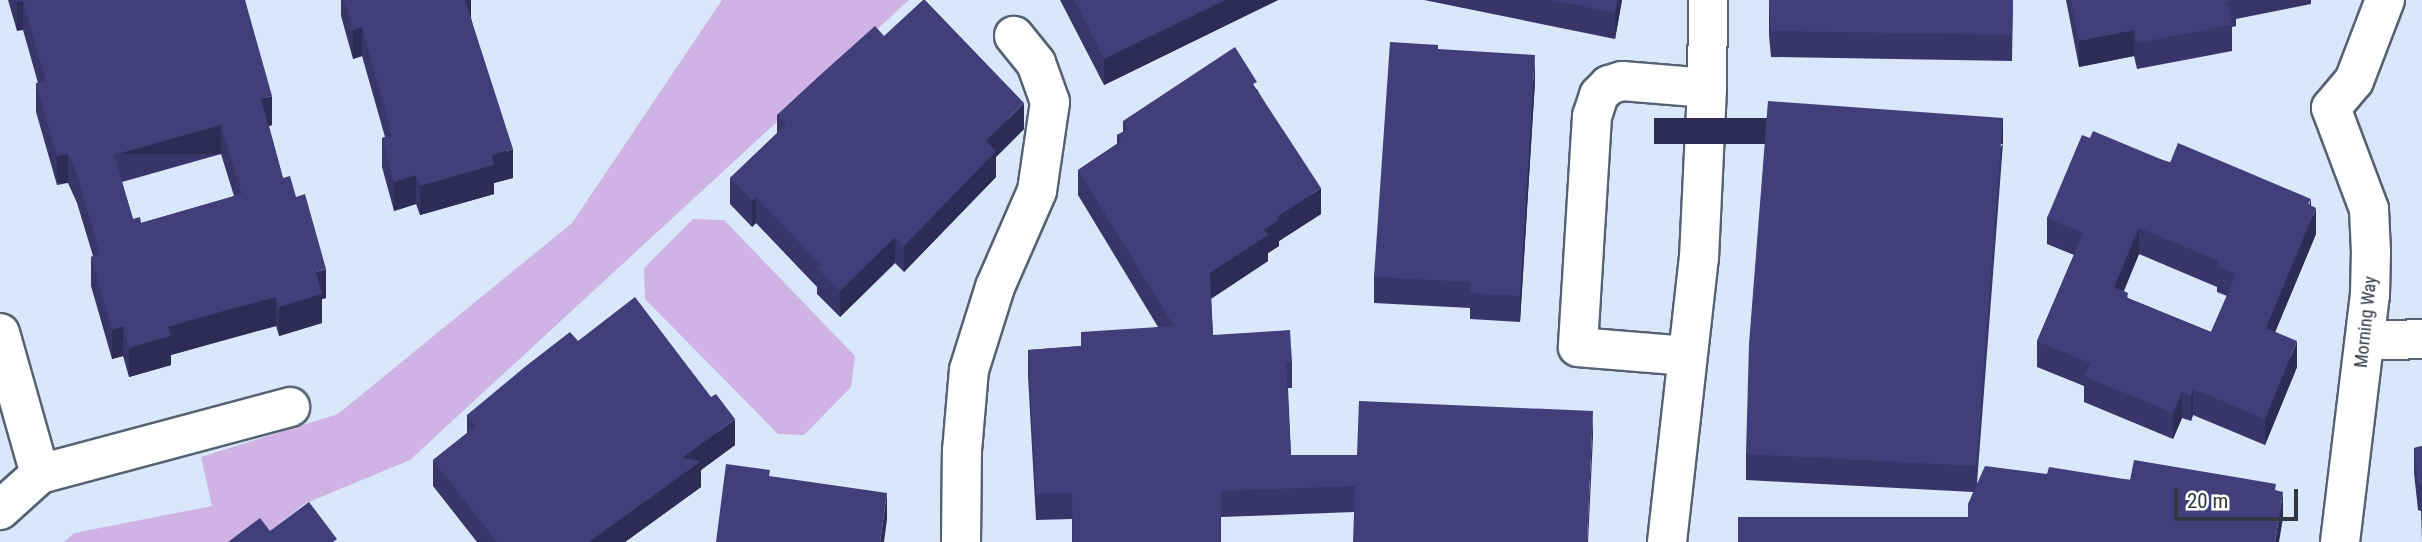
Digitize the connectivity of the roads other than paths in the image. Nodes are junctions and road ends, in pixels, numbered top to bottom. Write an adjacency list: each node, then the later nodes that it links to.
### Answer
1 (1708, 0): 4 (street)
2 (2385, 0): 7 (street, Morning Way)
3 (1014, 36): 12 (street)
4 (1707, 89): 8 (street); 8 (street)
5 (0, 333): 10 (street)
6 (2422, 340): 7 (street)
7 (2365, 341): 14 (street, Morning Way)
8 (1687, 356): 13 (street)
9 (290, 407): 10 (street)
10 (40, 474): 11 (street)
11 (0, 510)
12 (961, 542)
13 (1667, 542)
14 (2340, 542)

